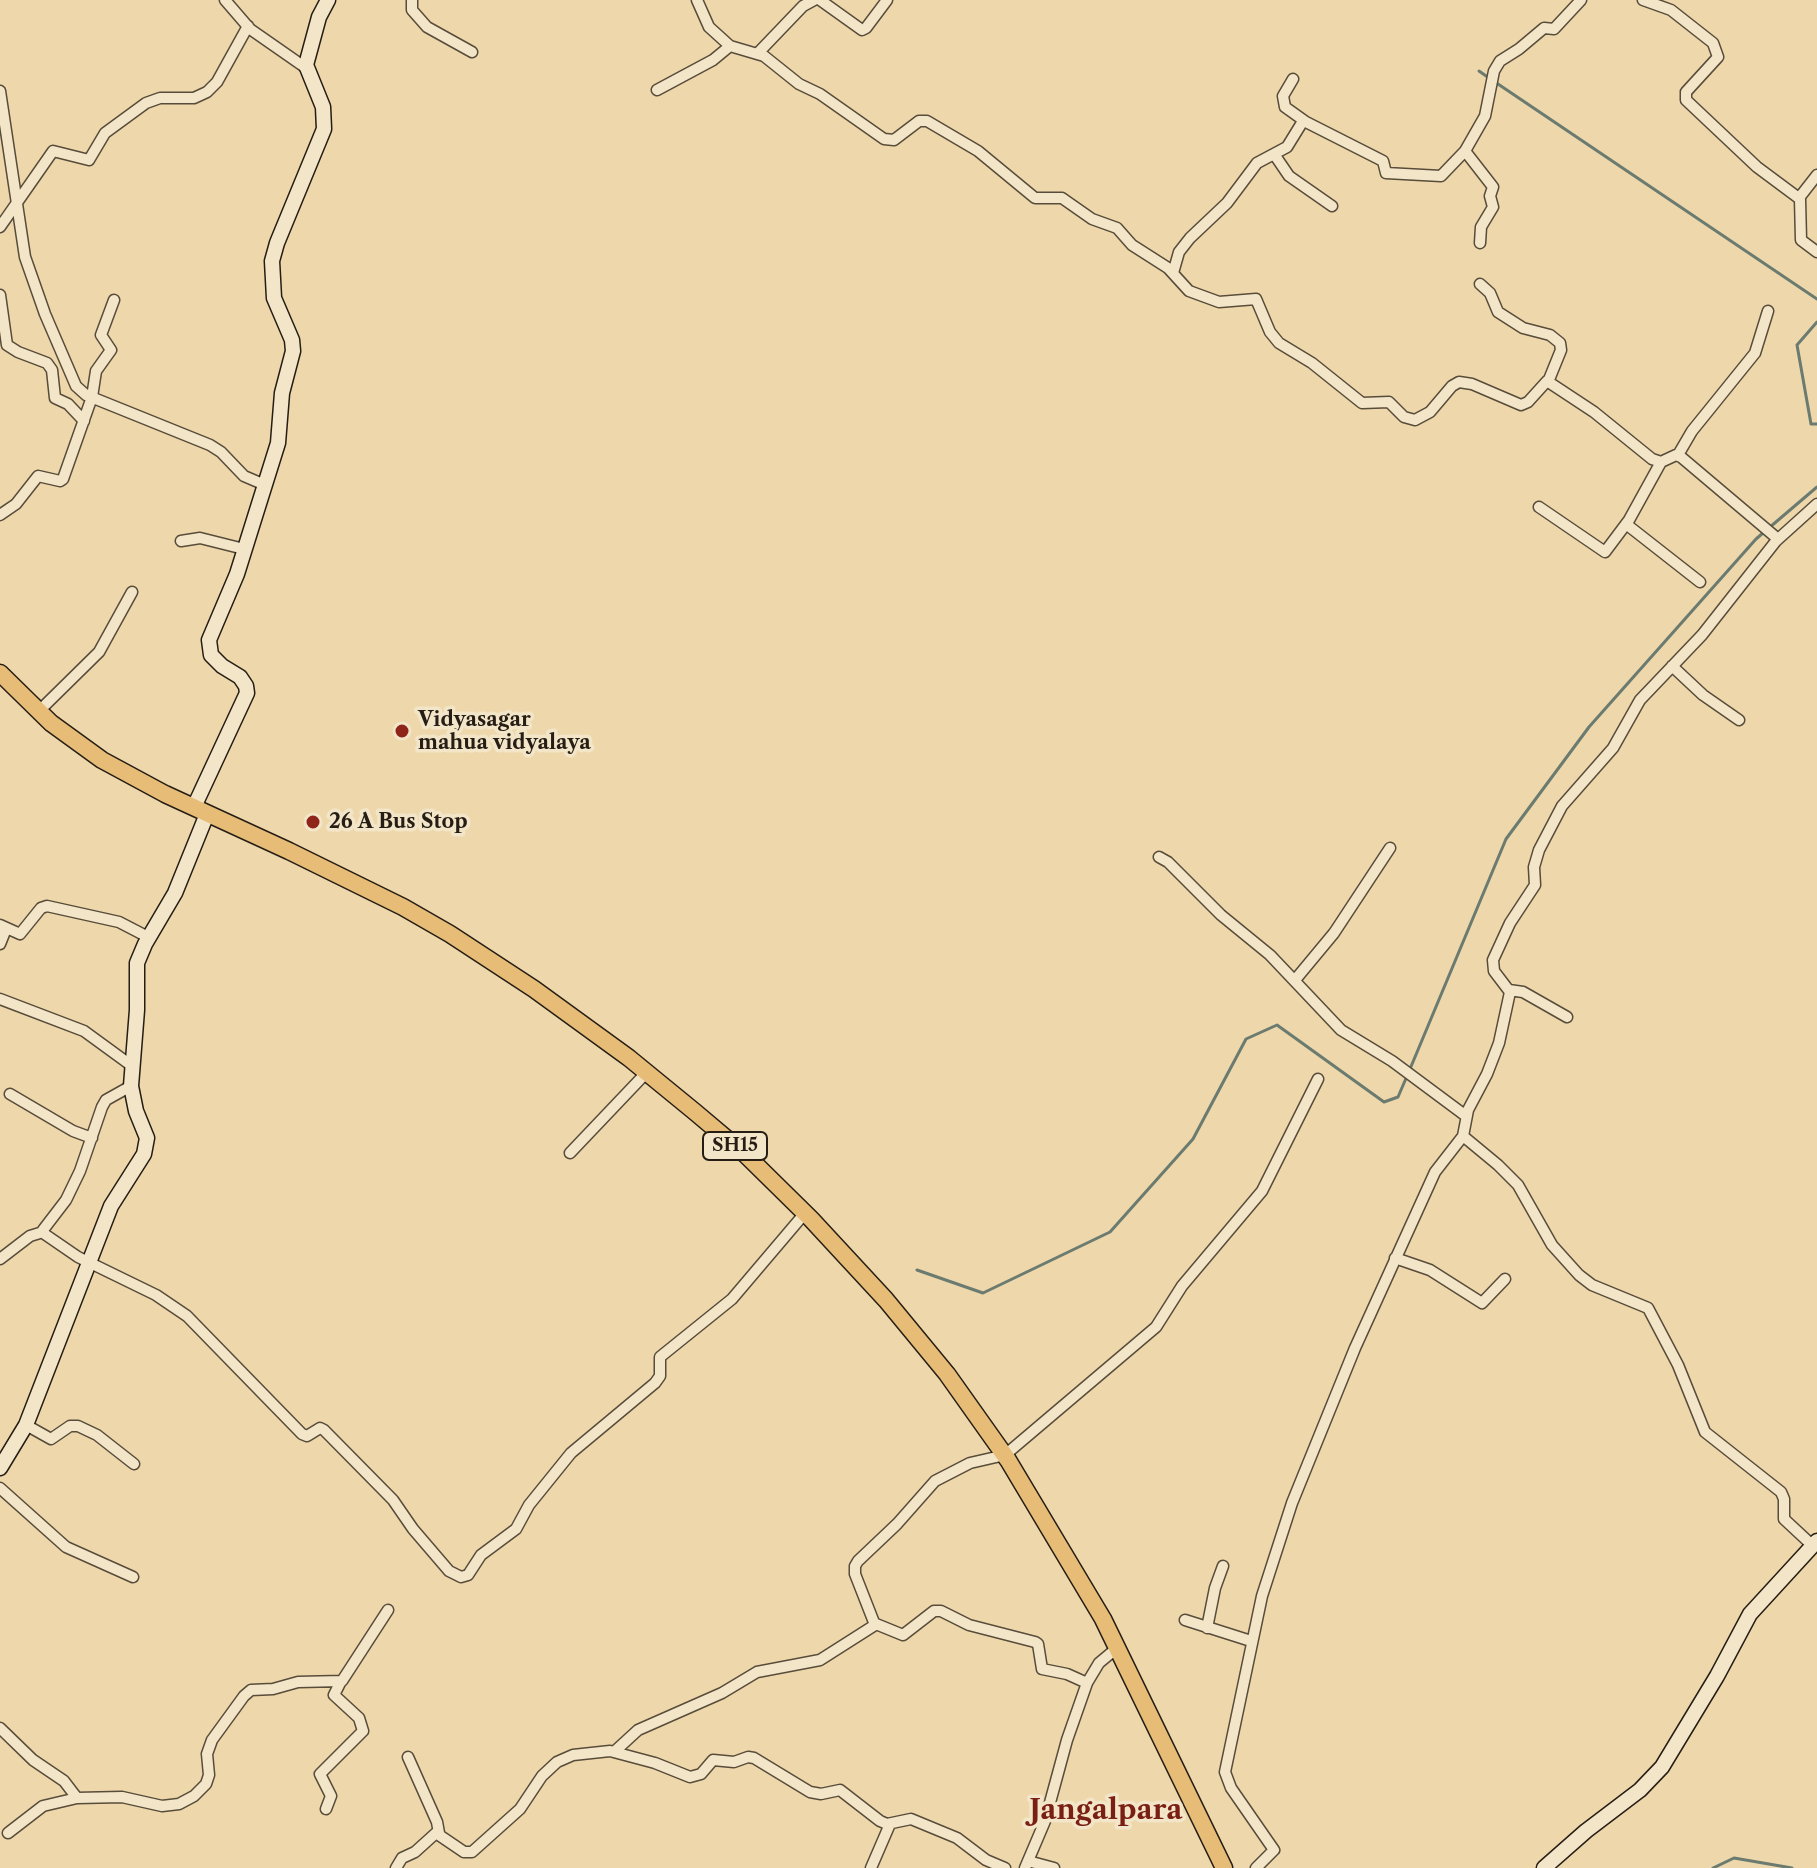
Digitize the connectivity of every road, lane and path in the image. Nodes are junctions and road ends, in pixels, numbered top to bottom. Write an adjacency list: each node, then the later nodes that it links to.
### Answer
1 (225, 0): 9 (street)
2 (328, 0): 13 (street)
3 (412, 0): 11 (street)
4 (697, 0): 10 (street)
5 (817, 0): 6 (street); 12 (street)
6 (887, 0)
7 (1581, 0): 18 (street)
8 (1643, 0): 21 (street)
9 (248, 26): 13 (street); 22 (street)
10 (730, 46): 12 (street); 15 (street)
11 (472, 52)
12 (758, 53): 27 (street)
13 (306, 68): 38 (street)
14 (1293, 79): 17 (street)
15 (657, 90)
16 (0, 91): 22 (street)
17 (1303, 121): 18 (street); 19 (street)
18 (1465, 151): 25 (street)
19 (1274, 154): 23 (street); 27 (street)
20 (1817, 175): 21 (street)
21 (1799, 198): 26 (street)
22 (17, 203): 24 (street); 34 (street)
23 (1332, 206)
24 (0, 227)
25 (1480, 243)
26 (1817, 252)
27 (1173, 273): 33 (street)
28 (1480, 284): 33 (street)
29 (0, 295): 32 (street)
30 (114, 300): 34 (street)
31 (1768, 311): 36 (street)
32 (2, 335): 35 (street)
33 (1548, 382): 37 (street)
34 (92, 397): 35 (street); 38 (street)
35 (84, 421): 41 (street)
36 (1678, 455): 37 (street); 43 (street)
37 (1661, 462): 42 (street)
38 (265, 485): 45 (street)
39 (1817, 504): 43 (street)
40 (1539, 507): 42 (street)
41 (0, 515)
42 (1626, 524): 46 (street)
43 (1778, 539): 48 (street)
44 (181, 541): 45 (street)
45 (244, 549): 52 (street)
46 (1700, 582)
47 (132, 592): 50 (street)
48 (1672, 666): 51 (street); 59 (street)
49 (0, 673): 50 (main road, SH15)
50 (38, 712): 52 (main road, SH15)
51 (1739, 720)
52 (200, 810): 56 (street); 63 (main road, SH15)
53 (1390, 848): 58 (street)
54 (1159, 857): 58 (street)
55 (3, 927): 56 (street); 57 (street)
56 (148, 937): 62 (street)
57 (0, 944)
58 (1295, 980): 67 (street)
59 (1509, 990): 61 (street); 67 (street)
60 (0, 999): 62 (street)
61 (1567, 1017)
62 (132, 1066): 65 (street)
63 (647, 1072): 70 (street); 71 (main road, SH15)
64 (1318, 1079): 78 (street)
65 (131, 1086): 69 (street); 75 (street)
66 (10, 1094): 69 (street)
67 (1466, 1116): 68 (street)
68 (1463, 1136): 73 (street); 82 (street)
69 (92, 1138): 72 (street)
70 (570, 1153)
71 (805, 1213): 75 (street); 78 (main road, SH15)
72 (43, 1232): 74 (street); 75 (street)
73 (1395, 1258): 76 (street); 89 (street)
74 (0, 1259)
75 (89, 1263): 77 (street)
76 (1505, 1279)
77 (26, 1425): 79 (street); 80 (street)
78 (1005, 1455): 87 (street); 90 (main road, SH15)
79 (134, 1464)
80 (0, 1468)
81 (0, 1488): 84 (street)
82 (1815, 1543): 108 (street)
83 (1223, 1566): 88 (street)
84 (133, 1577)
85 (388, 1610): 91 (street)
86 (1185, 1620): 88 (street)
87 (876, 1624): 92 (street); 94 (street)
88 (1207, 1628): 89 (street)
89 (1251, 1641): 107 (street)
90 (1117, 1648): 92 (street); 102 (main road, SH15)
91 (341, 1681): 96 (street); 97 (street)
92 (1087, 1683): 101 (street)
93 (0, 1728): 96 (street)
94 (614, 1752): 98 (street); 100 (street)
95 (408, 1757): 100 (street)
96 (77, 1798): 99 (street)
97 (326, 1809)
98 (890, 1824): 104 (street); 105 (street)
99 (8, 1833)
100 (439, 1833): 103 (street)
101 (1026, 1864): 106 (street)
102 (1221, 1867)
103 (396, 1868)
104 (871, 1868)
105 (1005, 1868)
106 (1054, 1868)
107 (1256, 1868)
108 (1544, 1868)

